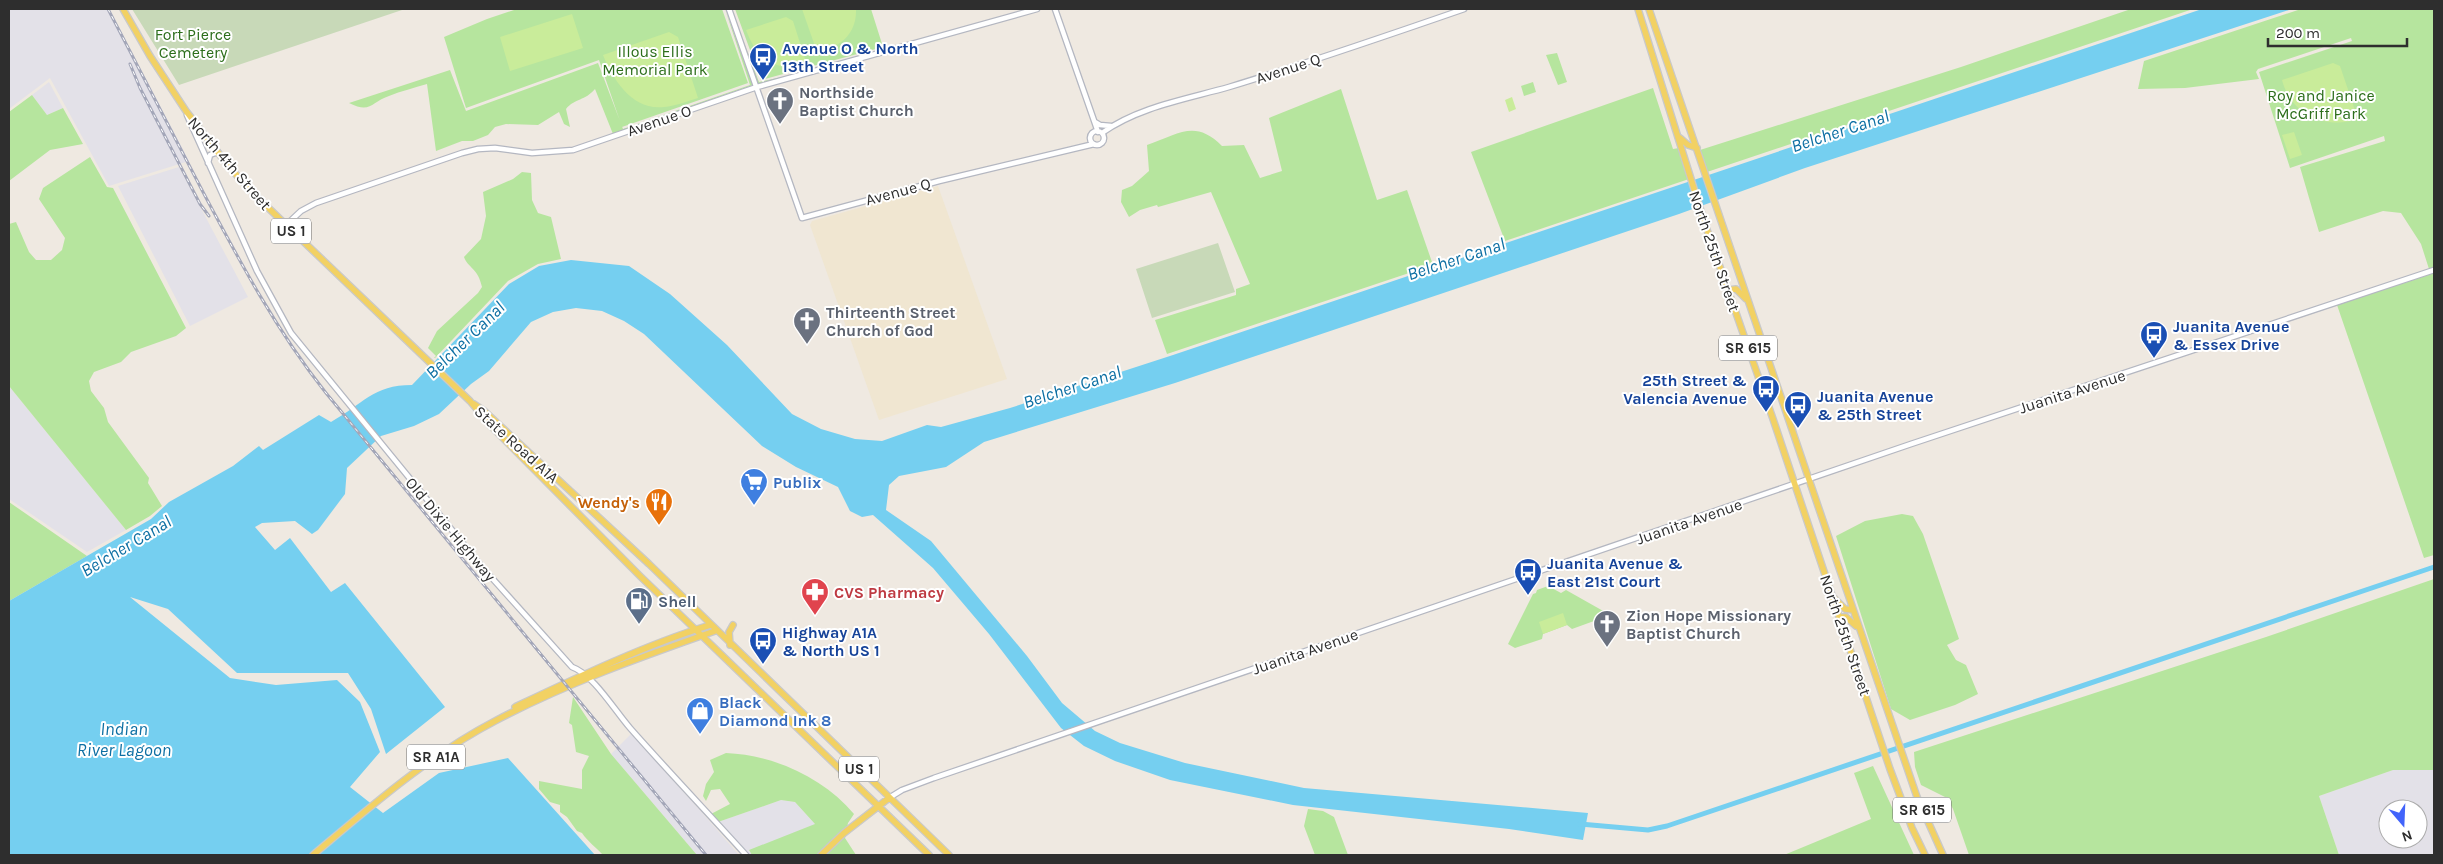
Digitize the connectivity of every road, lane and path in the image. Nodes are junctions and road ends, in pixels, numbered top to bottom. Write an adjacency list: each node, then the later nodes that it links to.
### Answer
1 (123, 9): 9 (main road, North 4th Street / US 1)
2 (729, 9): 8 (street)
3 (1037, 9): 8 (street, Avenue O)
4 (1055, 9): 10 (street)
5 (1464, 9): 11 (street, Avenue Q)
6 (1638, 9): 14 (main road, North 25th Street / SR 615)
7 (1649, 9): 18 (main road, North 25th Street / SR 615)
8 (756, 87): 17 (street, Avenue Q); 21 (street, Avenue O)
9 (186, 111): 19 (main road, North 4th Street / US 1); 20 (street, Old Dixie Highway)
10 (1093, 120): 11 (street); 12 (street); 13 (street)
11 (1112, 126): 12 (street, Avenue Q); 15 (street)
12 (1100, 133): 13 (street); 15 (street)
13 (1091, 136): 16 (street); 17 (street)
14 (1678, 136): 18 (main road); 23 (main road, North 25th Street / SR 615)
15 (1104, 139): 16 (street, Avenue Q)
16 (1094, 144): 17 (street, Avenue Q)
17 (1082, 146)
18 (1697, 148): 24 (main road, North 25th Street / SR 615)
19 (218, 152): 20 (street); 21 (main road, North 4th Street / US 1)
20 (208, 165): 42 (street, Old Dixie Highway)
21 (286, 225): 25 (main road, North 4th Street / US 1)
22 (2434, 270): 26 (street, Juanita Avenue)
23 (1728, 290): 24 (main road); 27 (main road, North 25th Street / SR 615)
24 (1748, 300): 26 (main road, North 25th Street / SR 615)
25 (470, 402): 32 (main road, State Road A1A / US 1); 33 (main road, State Road A1A / US 1)
26 (1810, 480): 27 (street, Juanita Avenue); 29 (main road, North 25th Street / SR 615)
27 (1795, 485): 28 (main road, North 25th Street / SR 615); 39 (street, Juanita Avenue)
28 (1833, 597): 29 (main road); 30 (main road, North 25th Street / SR 615)
29 (1853, 610): 35 (main road, North 25th Street / SR 615)
30 (1840, 617): 35 (main road); 46 (main road, North 25th Street / SR 615)
31 (733, 624): 37 (main road)
32 (710, 626): 33 (main road, SR A1A); 34 (main road, US 1)
33 (696, 630): 36 (main road, US 1); 38 (main road, SR A1A)
34 (715, 631): 36 (main road, SR A1A); 37 (main road, US 1)
35 (1860, 632): 47 (main road, North 25th Street / SR 615)
36 (702, 635): 38 (main road, SR A1A); 40 (main road, US 1)
37 (730, 645): 39 (main road, US 1)
38 (502, 715): 41 (main road, SR A1A)
39 (889, 798): 40 (main road); 45 (main road, US 1)
40 (879, 806): 43 (main road); 44 (main road, US 1)
41 (313, 855)
42 (746, 855)
43 (821, 855)
44 (929, 855)
45 (949, 855)
46 (1925, 855)
47 (1943, 855)

